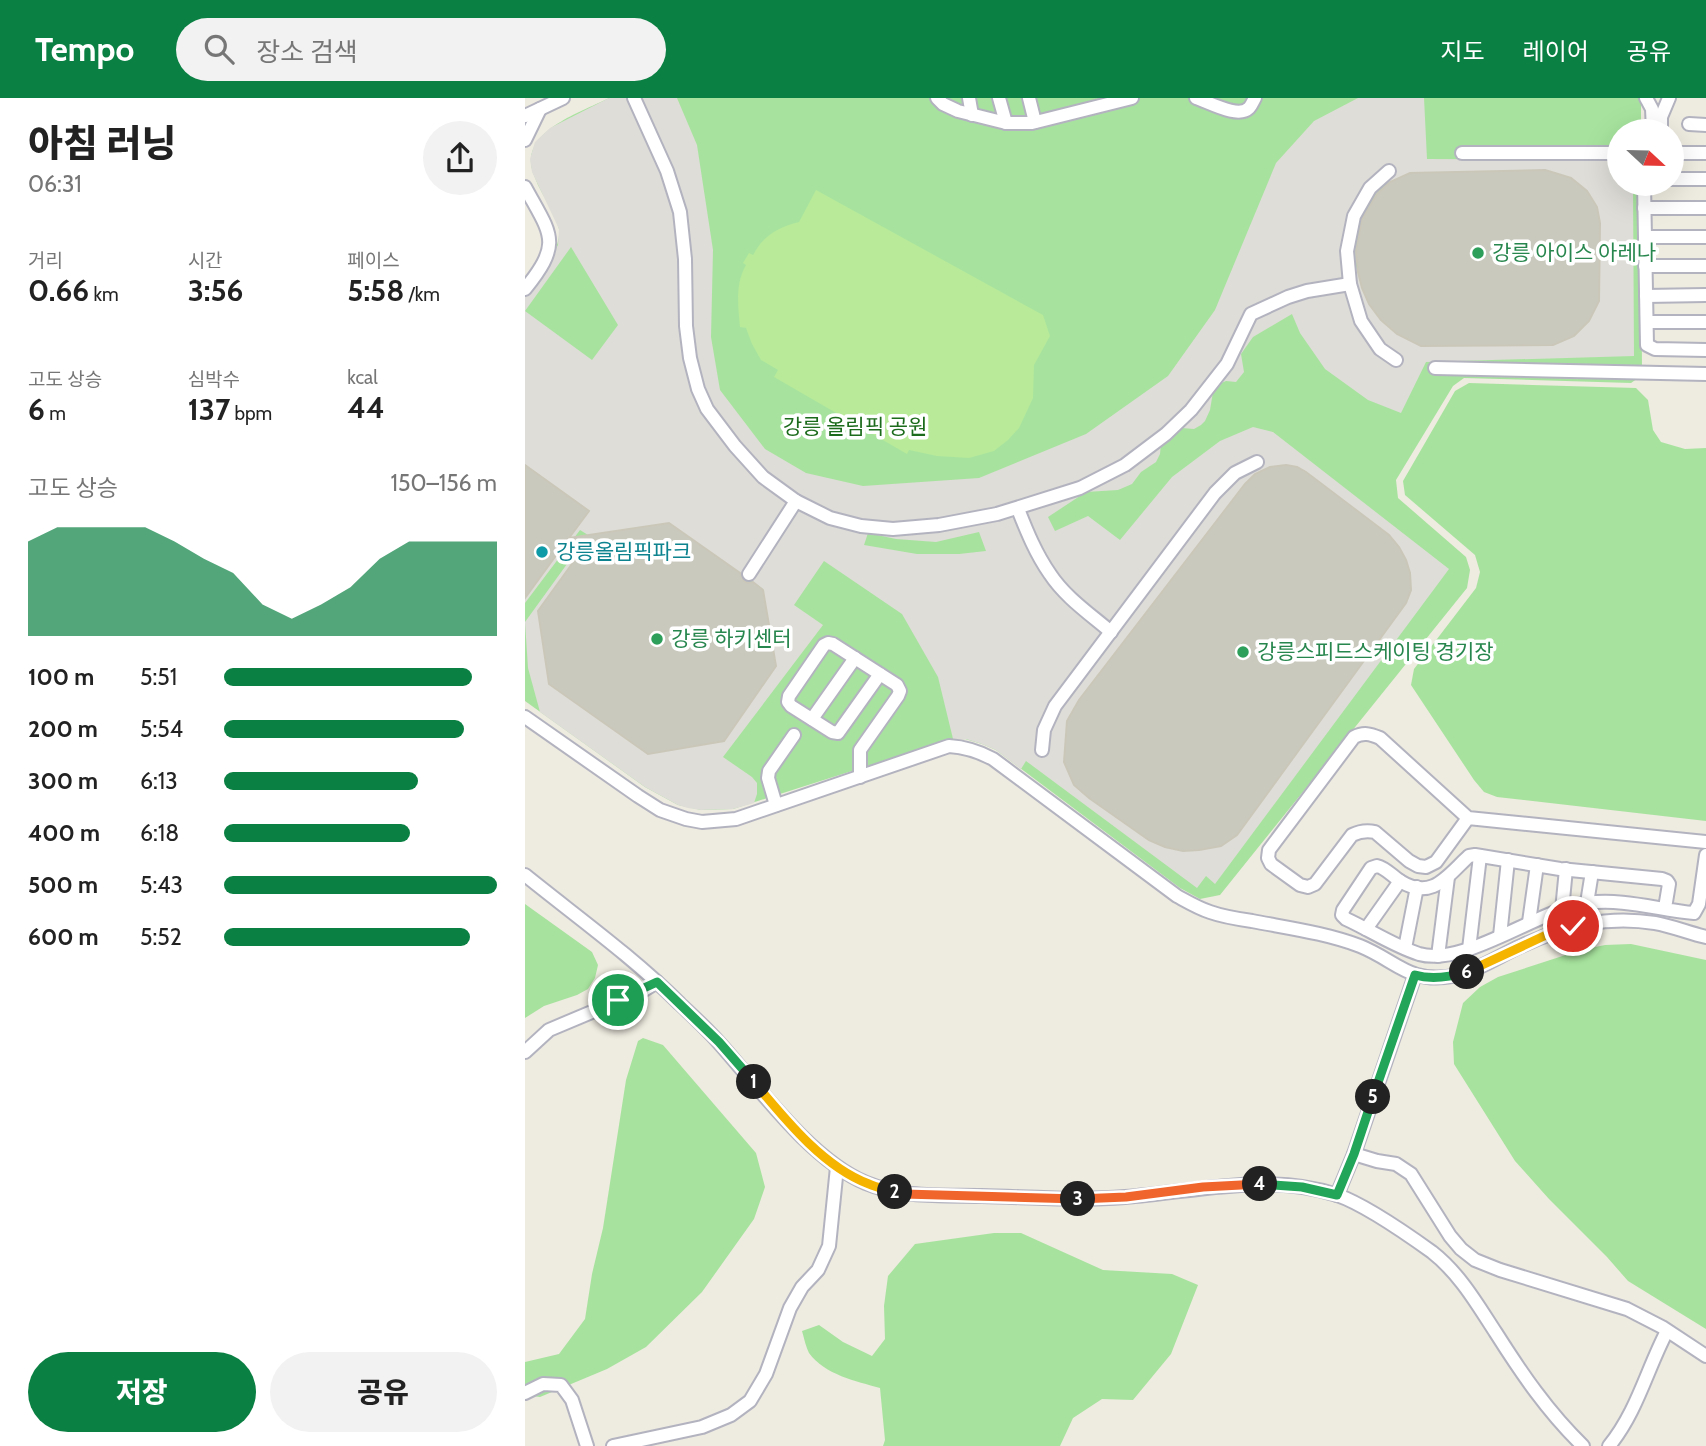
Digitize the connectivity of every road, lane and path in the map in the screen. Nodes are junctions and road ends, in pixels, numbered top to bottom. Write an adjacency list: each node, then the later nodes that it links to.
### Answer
1 (563, 98): 14 (street)
2 (634, 98): 50 (street)
3 (937, 98): 15 (street)
4 (969, 98): 15 (street)
5 (999, 98): 20 (street)
6 (1029, 98): 19 (street)
7 (1132, 98): 19 (street)
8 (1196, 98): 12 (street)
9 (1255, 98): 13 (street)
10 (1646, 98): 17 (street)
11 (1669, 98): 18 (street)
12 (1209, 100): 13 (street)
13 (1231, 103)
14 (540, 109): 16 (street); 23 (street)
15 (972, 115): 20 (street)
16 (525, 117)
17 (1652, 119)
18 (1661, 119)
19 (1035, 122): 20 (street)
20 (1006, 123)
21 (1689, 124): 22 (street)
22 (1706, 125)
23 (525, 140)
24 (1462, 153): 25 (street)
25 (1607, 153)
26 (1684, 153): 27 (street)
27 (1706, 153)
28 (1389, 171): 39 (street)
29 (1684, 179): 30 (street)
30 (1706, 179)
31 (525, 187): 40 (street)
32 (1644, 196): 33 (street)
33 (1644, 208): 34 (street); 35 (street)
34 (1706, 208)
35 (1645, 237): 36 (street); 37 (street)
36 (1706, 237)
37 (1645, 266): 38 (street); 42 (street)
38 (1706, 266)
39 (1350, 284): 46 (street); 51 (street)
40 (525, 289)
41 (1706, 295): 42 (street)
42 (1646, 296): 43 (street)
43 (1647, 322): 44 (street); 45 (street)
44 (1706, 322)
45 (1706, 349)
46 (1396, 360)
47 (1435, 368): 48 (street)
48 (1706, 374)
49 (1257, 462): 53 (street)
50 (796, 501): 51 (street); 52 (street)
51 (1017, 509): 53 (street)
52 (749, 574)
53 (1111, 632): 59 (street)
54 (855, 658): 55 (street); 57 (street); 57 (street)
55 (880, 674): 57 (street); 60 (street)
56 (525, 717): 61 (street)
57 (812, 719)
58 (795, 735): 61 (street)
59 (1042, 750)
60 (860, 777): 61 (street); 84 (street)
61 (776, 805)
62 (1468, 818): 62 (street); 63 (street)
63 (1706, 842)
64 (1706, 855): 75 (street)
65 (1480, 856): 66 (street); 71 (street); 82 (street)
66 (1508, 860): 67 (street); 79 (street)
67 (1537, 865): 68 (street); 77 (street)
68 (1566, 869): 69 (street); 76 (street)
69 (1592, 872): 74 (street); 75 (street)
70 (525, 875): 85 (street)
71 (1448, 877): 73 (street); 83 (street)
72 (1400, 881): 73 (street); 78 (street); 78 (street)
73 (1417, 887): 81 (street)
74 (1587, 903): 75 (street); 76 (street)
75 (1665, 908)
76 (1562, 910): 77 (street)
77 (1529, 922): 79 (street)
78 (1366, 929): 81 (street)
79 (1500, 936): 82 (street)
80 (1706, 937): 84 (street)
81 (1405, 948): 83 (street)
82 (1469, 949): 83 (street)
83 (1438, 956)
84 (1415, 975): 87 (street)
85 (657, 982): 86 (street); 88 (street)
86 (525, 1052)
87 (1354, 1154): 89 (street); 90 (street)
88 (837, 1167): 89 (street); 94 (street)
89 (1337, 1195): 95 (street)
90 (1667, 1331): 91 (street); 96 (street)
91 (1706, 1356)
92 (525, 1393): 93 (street)
93 (587, 1446)
94 (613, 1446)
95 (1583, 1446)
96 (1609, 1446)

